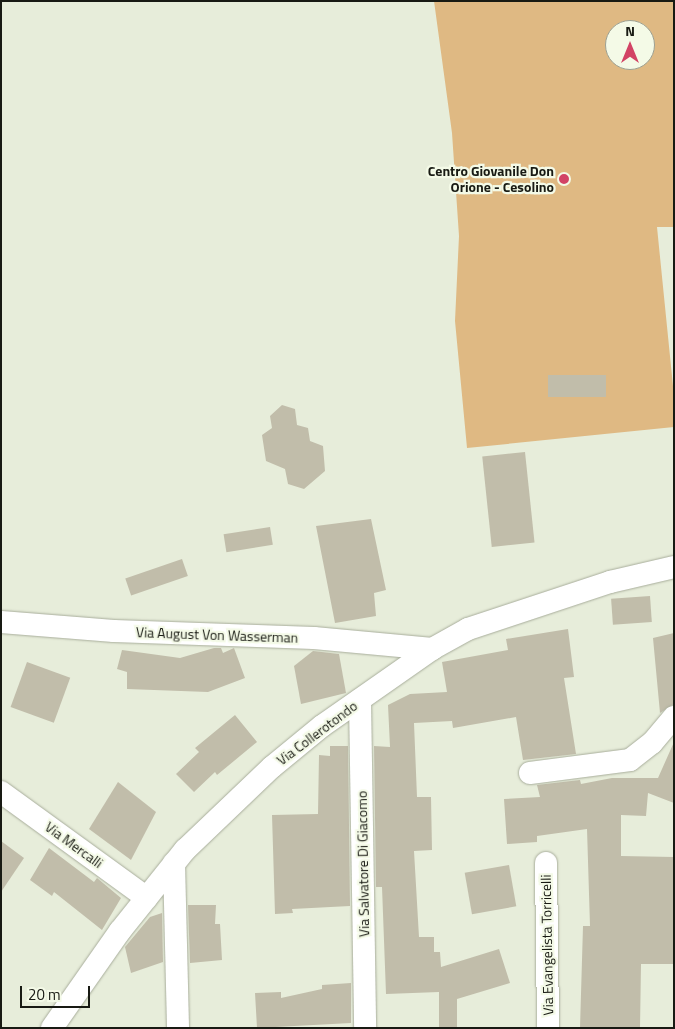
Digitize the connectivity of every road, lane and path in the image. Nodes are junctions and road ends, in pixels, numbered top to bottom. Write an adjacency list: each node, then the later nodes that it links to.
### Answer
1 (674, 567): 3 (street, Via Collerotondo)
2 (1, 622): 3 (street, Via August Von Wasserman)
3 (432, 649): 4 (street, Via Collerotondo)
4 (360, 700): 8 (street, Via Collerotondo); 13 (street, Via Salvatore Di Giacomo)
5 (674, 717): 6 (street)
6 (530, 773)
7 (1, 792): 10 (street, Via Mercalli)
8 (174, 863): 10 (street, Via Collerotondo); 12 (street)
9 (546, 863): 14 (street, Via Evangelista Torricelli)
10 (147, 898): 11 (street, Via Collerotondo)
11 (52, 1028)
12 (178, 1028)
13 (366, 1028)
14 (548, 1028)

